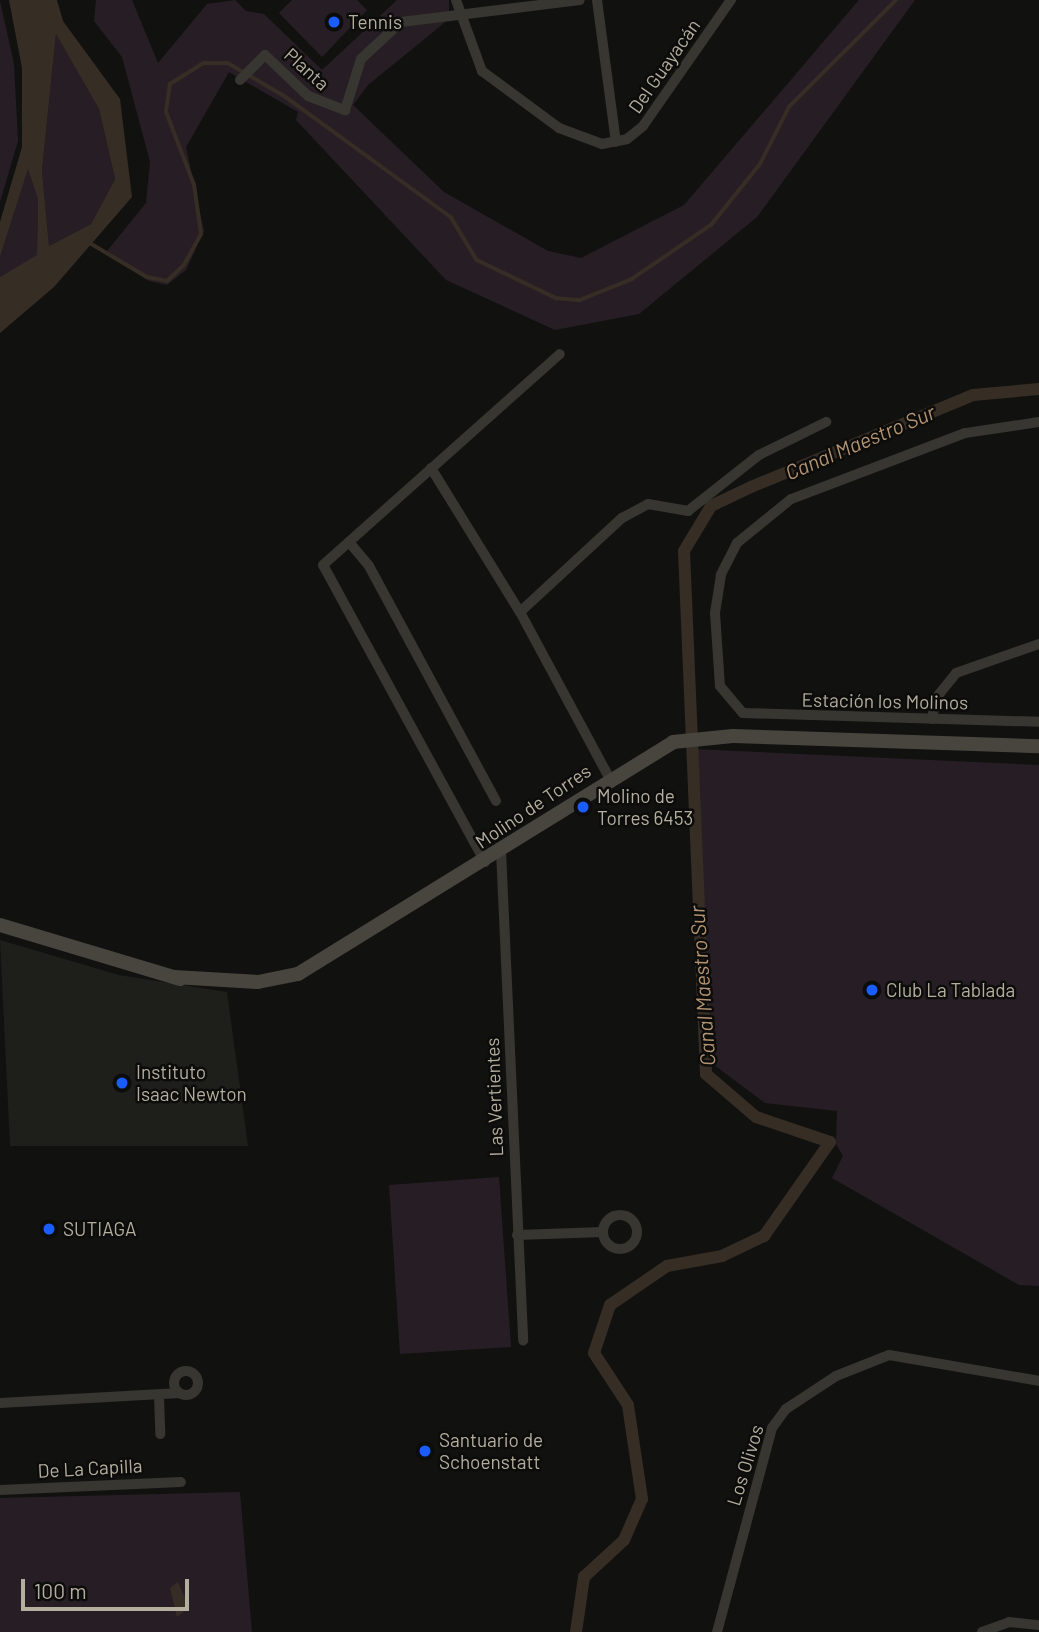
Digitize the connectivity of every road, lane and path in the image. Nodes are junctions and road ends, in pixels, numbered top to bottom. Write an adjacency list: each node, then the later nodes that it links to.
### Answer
1 (456, 0): 6 (street)
2 (597, 0): 5 (street)
3 (732, 0): 8 (street, Del Guayacán)
4 (578, 1): 5 (street); 6 (street)
5 (595, 12): 8 (street)
6 (460, 19): 7 (street, Planta); 8 (street)
7 (240, 80)
8 (616, 142)
9 (560, 354): 12 (street)
10 (826, 422): 14 (street)
11 (1039, 422): 16 (street, Estación los Molinos)
12 (431, 468): 13 (street); 14 (street)
13 (349, 542): 20 (street); 22 (street)
14 (520, 612): 19 (street)
15 (1039, 644): 16 (street)
16 (932, 719): 17 (street, Estación los Molinos)
17 (1039, 722)
18 (1039, 746): 19 (main road, Molino de Torres)
19 (609, 778): 21 (main road, Molino de Torres)
20 (496, 802)
21 (501, 851): 22 (main road, Molino de Torres); 27 (street, Las Vertientes)
22 (485, 862): 25 (main road, Molino de Torres)
23 (0, 925): 25 (main road, Molino de Torres)
24 (0, 932): 25 (main road, Molino de Torres)
25 (89, 954)
26 (603, 1232): 27 (street)
27 (517, 1235): 28 (street, Las Vertientes)
28 (523, 1341)
29 (1039, 1381): 37 (street, Los Olivos)
30 (180, 1393): 31 (street)
31 (159, 1396): 32 (street); 33 (street)
32 (0, 1404)
33 (160, 1434)
34 (181, 1482): 35 (street, De La Capilla)
35 (0, 1490)
36 (1039, 1625): 38 (street)
37 (717, 1632)
38 (982, 1632)

